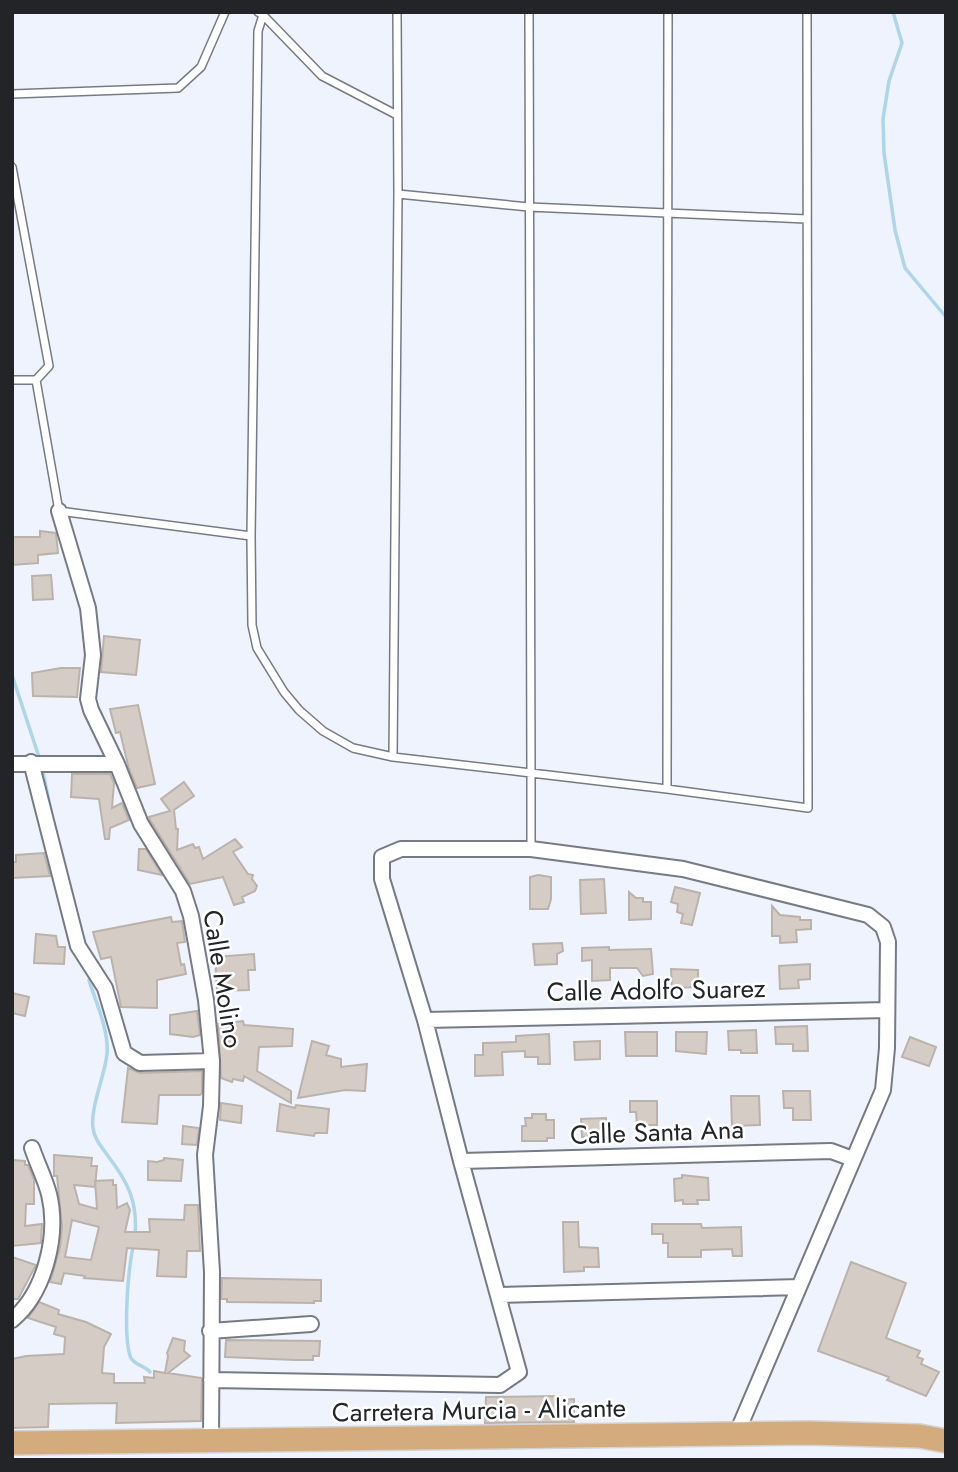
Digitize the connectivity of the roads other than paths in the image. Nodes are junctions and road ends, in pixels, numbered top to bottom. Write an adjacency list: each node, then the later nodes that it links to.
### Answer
1 (225, 12): 7 (lane)
2 (397, 12): 8 (lane)
3 (528, 12): 11 (lane)
4 (668, 12): 12 (lane)
5 (807, 12): 13 (lane)
6 (261, 14): 8 (lane); 17 (lane)
7 (12, 94)
8 (397, 115): 10 (lane)
9 (12, 167): 15 (lane)
10 (398, 194): 11 (lane); 18 (lane)
11 (529, 207): 12 (lane); 22 (lane)
12 (667, 213): 13 (lane); 23 (lane)
13 (806, 219): 23 (lane)
14 (12, 380): 15 (lane)
15 (36, 380): 16 (lane)
16 (59, 511): 17 (lane); 21 (street, Calle Molino)
17 (251, 536): 18 (lane)
18 (393, 757): 22 (lane)
19 (31, 762): 20 (street); 21 (street); 27 (street)
20 (12, 764)
21 (117, 765): 27 (street, Calle Molino)
22 (531, 774): 23 (lane); 24 (lane)
23 (667, 789)
24 (531, 849): 25 (street); 26 (street)
25 (887, 1010): 26 (street, Calle Adolfo Suarez); 29 (street)
26 (425, 1020): 30 (street)
27 (212, 1061): 35 (street, Calle Molino)
28 (32, 1148): 33 (street)
29 (853, 1159): 30 (street, Calle Santa Ana); 31 (street)
30 (461, 1161): 32 (street)
31 (799, 1287): 32 (street); 37 (street)
32 (499, 1295): 36 (street)
33 (12, 1321)
34 (311, 1324): 35 (street)
35 (210, 1331): 36 (street, Calle Molino)
36 (211, 1380): 38 (street, Calle Molino)
37 (736, 1435): 38 (highway, Carretera Murcia - Alicante); 39 (highway, Carretera Murcia - Alicante)
38 (211, 1441): 40 (highway, Carretera Murcia - Alicante)
39 (946, 1441)
40 (12, 1443)

